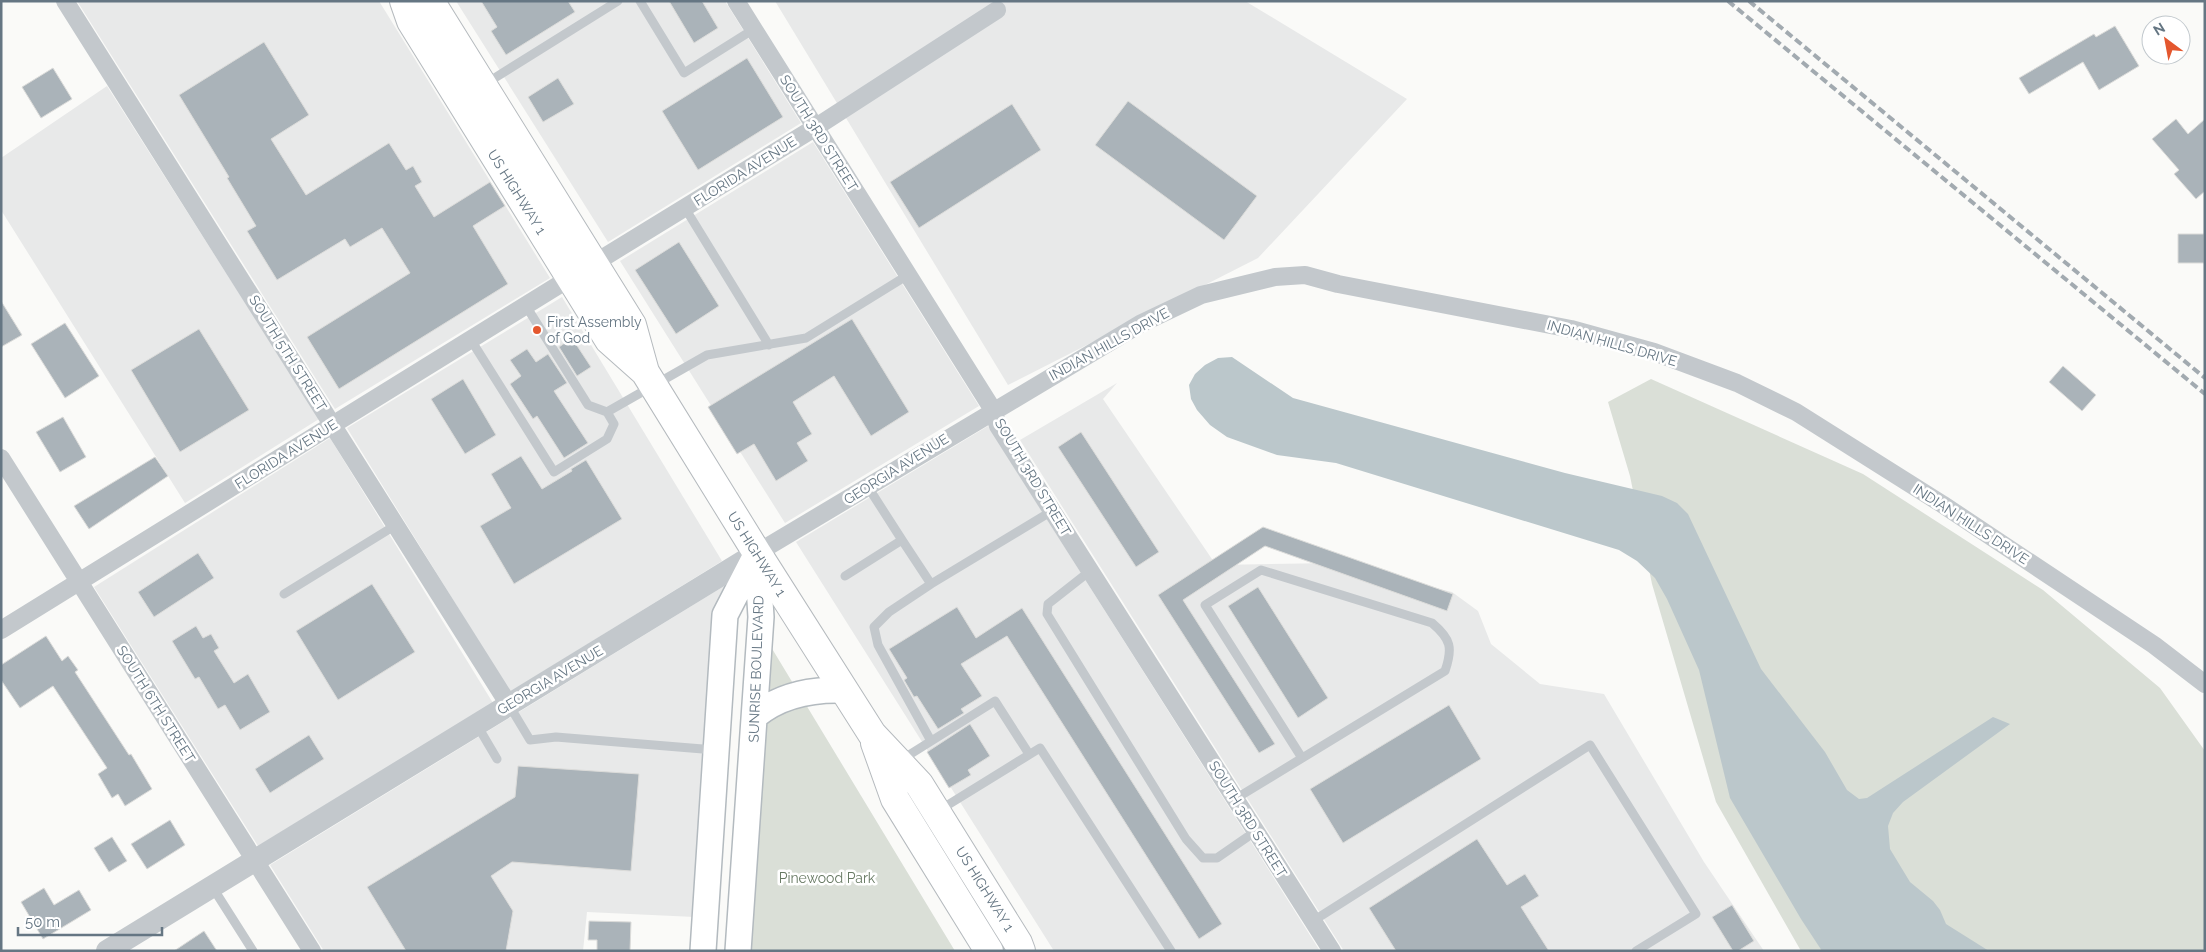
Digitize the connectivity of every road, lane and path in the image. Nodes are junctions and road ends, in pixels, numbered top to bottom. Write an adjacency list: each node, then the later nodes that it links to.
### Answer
1 (65, 1): 21 (street, SOUTH 5TH STREET)
2 (404, 1): 14 (main road, US HIGHWAY 1)
3 (618, 1): 9 (lane)
4 (640, 1): 8 (lane)
5 (736, 1): 8 (street, SOUTH 3RD STREET)
6 (435, 3): 9 (main road, US HIGHWAY 1)
7 (997, 10): 10 (street, FLORIDA AVENUE)
8 (754, 29): 10 (street, SOUTH 3RD STREET)
9 (482, 85): 12 (main road, US HIGHWAY 1)
10 (816, 127): 11 (street, FLORIDA AVENUE); 13 (street, SOUTH 3RD STREET)
11 (685, 208): 12 (street, FLORIDA AVENUE); 17 (lane)
12 (593, 264): 18 (main road, US HIGHWAY 1)
13 (908, 275): 17 (lane); 19 (street, SOUTH 3RD STREET)
14 (570, 278): 15 (street, FLORIDA AVENUE); 18 (main road, US HIGHWAY 1)
15 (526, 306): 16 (street, FLORIDA AVENUE); 20 (lane)
16 (471, 340): 20 (lane); 21 (street, FLORIDA AVENUE)
17 (769, 345): 18 (lane)
18 (649, 378): 20 (lane); 27 (main road, US HIGHWAY 1)
19 (993, 410): 23 (street, GEORGIA AVENUE); 24 (street, SOUTH 3RD STREET); 34 (street, INDIAN HILLS DRIVE)
20 (607, 412)
21 (334, 425): 25 (street, SOUTH 5TH STREET); 30 (street, FLORIDA AVENUE)
22 (1, 458): 30 (street, SOUTH 6TH STREET)
23 (868, 487): 26 (lane); 27 (street, GEORGIA AVENUE)
24 (1052, 511): 28 (street, SOUTH 3RD STREET); 31 (lane)
25 (396, 525): 32 (lane); 36 (street, SOUTH 5TH STREET)
26 (902, 540): 29 (lane); 31 (lane)
27 (757, 553): 35 (main road, US HIGHWAY 1); 36 (street, GEORGIA AVENUE); 37 (main road, SUNRISE BOULEVARD); 41 (main road, SUNRISE BOULEVARD)
28 (1090, 571): 46 (street, SOUTH 3RD STREET); 48 (lane)
29 (845, 576)
30 (79, 582): 33 (street, FLORIDA AVENUE); 49 (street, SOUTH 6TH STREET)
31 (931, 584): 40 (lane)
32 (284, 594)
33 (1, 630)
34 (2205, 684)
35 (844, 690): 37 (main road); 39 (main road, US HIGHWAY 1)
36 (509, 705): 38 (street, GEORGIA AVENUE); 41 (lane)
37 (755, 716): 56 (main road, SUNRISE BOULEVARD)
38 (476, 725): 44 (lane); 49 (street, GEORGIA AVENUE)
39 (872, 734): 45 (main road, US HIGHWAY 1); 57 (main road, US HIGHWAY 1)
40 (931, 741): 42 (lane); 45 (lane)
41 (715, 750): 55 (main road, SUNRISE BOULEVARD)
42 (1029, 754): 47 (lane); 59 (lane)
43 (1302, 758): 43 (lane); 46 (lane)
44 (497, 759)
45 (898, 762): 47 (main road, US HIGHWAY 1)
46 (1236, 799): 48 (street, SOUTH 3RD STREET)
47 (937, 812): 58 (main road, US HIGHWAY 1)
48 (1256, 831): 51 (street, SOUTH 3RD STREET)
49 (255, 860): 50 (street, GEORGIA AVENUE); 54 (street, SOUTH 6TH STREET)
50 (212, 886): 52 (street, GEORGIA AVENUE); 53 (lane)
51 (1313, 921): 60 (street, SOUTH 3RD STREET); 61 (lane)
52 (107, 951)
53 (253, 951)
54 (312, 951)
55 (704, 951)
56 (738, 951)
57 (989, 951)
58 (1021, 951)
59 (1171, 951)
60 (1332, 951)
61 (1636, 951)

